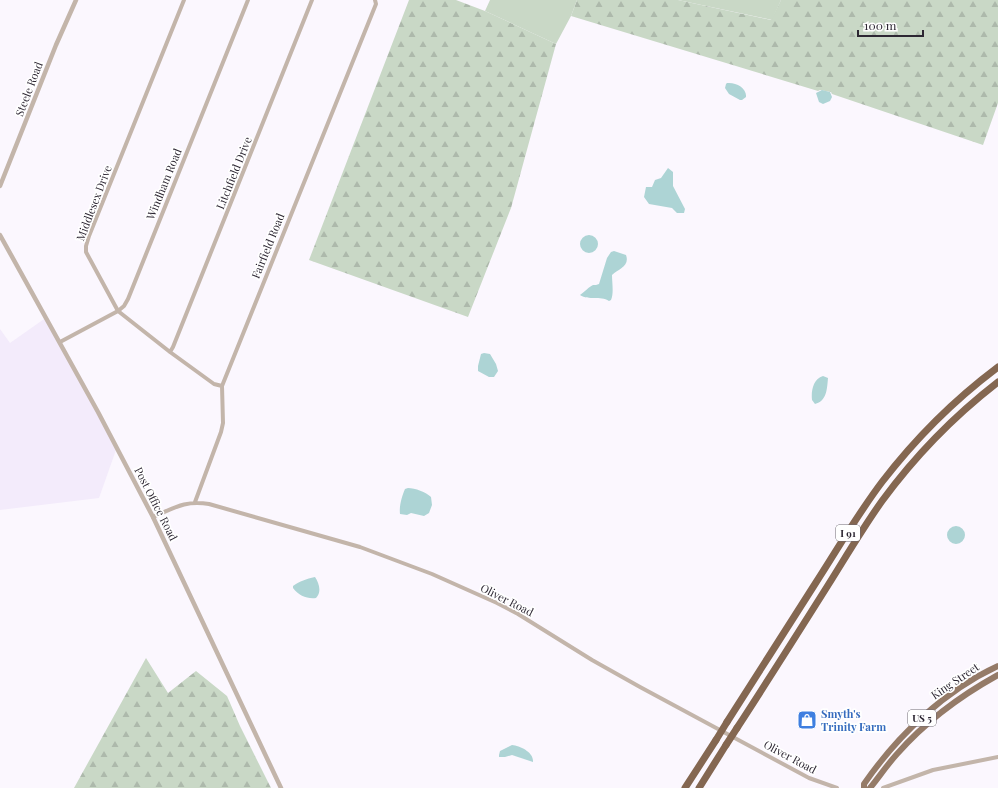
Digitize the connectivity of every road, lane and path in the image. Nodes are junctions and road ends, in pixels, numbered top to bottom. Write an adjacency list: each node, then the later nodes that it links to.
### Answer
1 (76, 0): 6 (street, Steele Road)
2 (184, 0): 8 (street, Middlesex Drive)
3 (248, 0): 8 (street, Windham Road)
4 (312, 0): 10 (street, Litchfield Drive)
5 (375, 0): 13 (street, Fairfield Road)
6 (0, 186)
7 (0, 235): 9 (street, Post Office Road)
8 (118, 311): 9 (street, Windham Road); 10 (street, Middlesex Drive)
9 (60, 342): 15 (street, Post Office Road)
10 (170, 352): 13 (street, Middlesex Drive)
11 (998, 367): 25 (highway, I 91, bridge)
12 (998, 382): 26 (highway, I 91, bridge)
13 (222, 386): 14 (street, Fairfield Road)
14 (195, 502): 15 (street, Oliver Road); 23 (street, Oliver Road)
15 (153, 517): 24 (street, Post Office Road)
16 (998, 666): 18 (main road, King Street / US 5)
17 (998, 675): 19 (main road, King Street / US 5)
18 (940, 702): 19 (main road); 20 (main road, King Street / US 5)
19 (945, 708): 21 (main road, King Street / US 5)
20 (891, 749): 21 (main road); 28 (main road, King Street / US 5)
21 (896, 755): 29 (main road, King Street / US 5)
22 (998, 757): 30 (street)
23 (829, 787): 27 (street, Oliver Road)
24 (281, 788)
25 (685, 788)
26 (699, 788)
27 (837, 788)
28 (864, 788)
29 (870, 788)
30 (883, 788)

